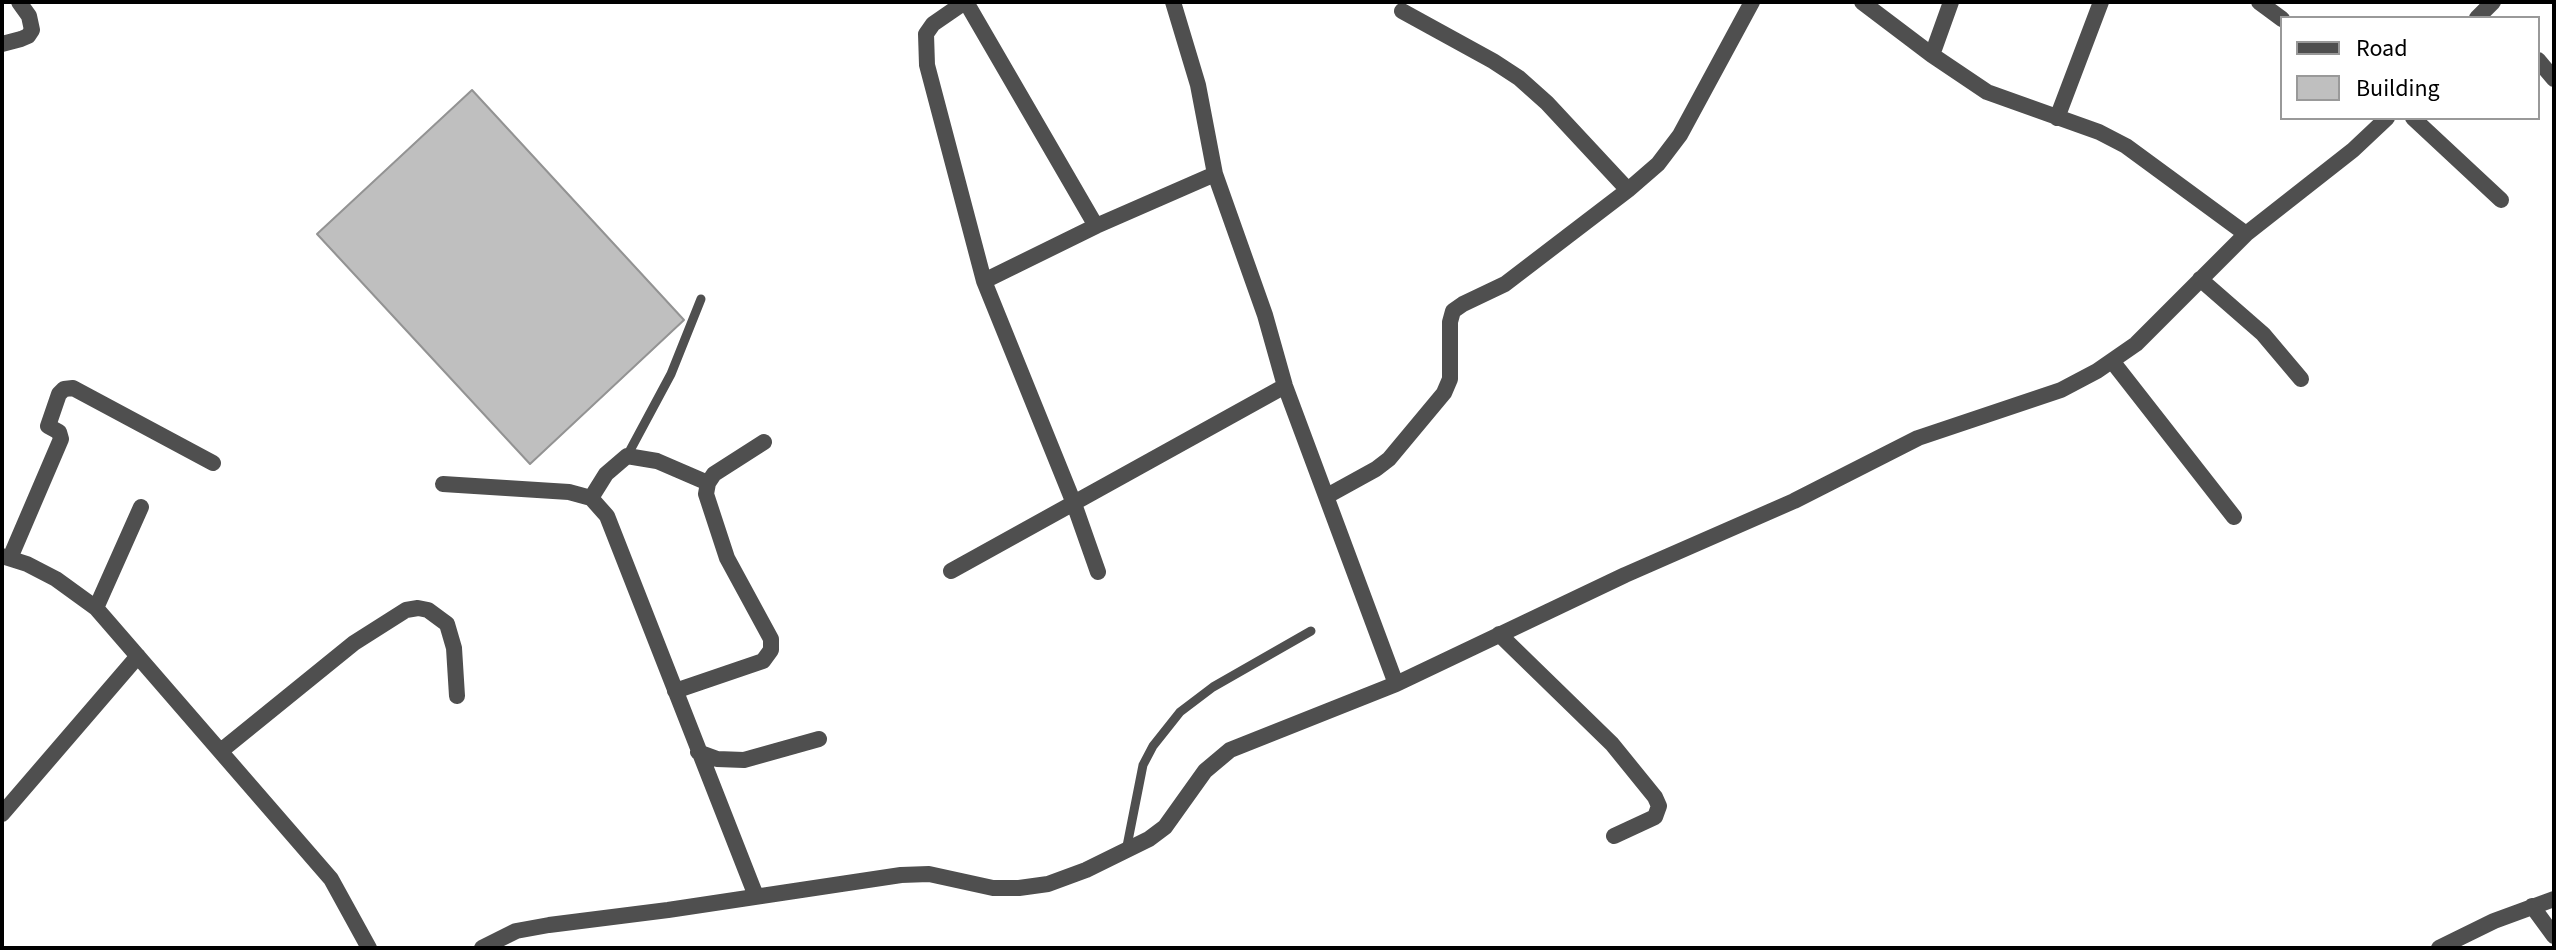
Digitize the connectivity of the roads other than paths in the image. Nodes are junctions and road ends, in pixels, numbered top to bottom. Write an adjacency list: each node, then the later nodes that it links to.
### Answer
1 (19, 2): 11 (street)
2 (965, 2): 21 (street); 24 (street)
3 (1173, 2): 18 (street)
4 (1752, 2): 19 (street)
5 (1862, 2): 12 (street)
6 (1951, 2): 12 (street)
7 (2101, 2): 15 (street)
8 (2259, 2): 10 (street)
9 (1402, 11): 19 (street)
10 (2280, 18)
11 (2, 44)
12 (1932, 55): 15 (street)
13 (2540, 62): 14 (street)
14 (2554, 79)
15 (2057, 118): 22 (street)
16 (2385, 120): 22 (street)
17 (2415, 120): 20 (street)
18 (1215, 174): 21 (street); 28 (street)
19 (1628, 190): 34 (street)
20 (2501, 200)
21 (1096, 226): 24 (street)
22 (2246, 234): 23 (street)
23 (2200, 279): 26 (street); 27 (street)
24 (984, 281): 36 (street)
25 (701, 299): 30 (lane)
26 (2112, 361): 38 (street); 44 (street)
27 (2301, 379)
28 (1285, 386): 34 (street); 36 (street)
29 (764, 442): 32 (street)
30 (627, 456): 32 (street); 35 (street)
31 (213, 463): 39 (street)
32 (708, 483): 47 (street)
33 (443, 484): 35 (street)
34 (1327, 496): 46 (street)
35 (591, 498): 47 (street)
36 (1073, 501): 40 (street); 41 (street)
37 (141, 507): 42 (street)
38 (2234, 517)
39 (6, 557): 42 (street)
40 (951, 571)
41 (1098, 572)
42 (96, 608): 45 (street)
43 (1311, 631): 54 (lane)
44 (1499, 634): 46 (street); 53 (street)
45 (138, 656): 50 (street); 52 (street)
46 (1396, 684): 54 (street)
47 (675, 691): 51 (street)
48 (457, 696): 50 (street)
49 (819, 739): 51 (street)
50 (222, 750): 59 (street)
51 (698, 752): 55 (street)
52 (2, 814)
53 (1614, 836)
54 (1126, 851): 55 (street)
55 (756, 896): 60 (street)
56 (2554, 899): 57 (street)
57 (2532, 906): 58 (street); 61 (street)
58 (2554, 936)
59 (369, 948)
60 (482, 948)
61 (2439, 948)

